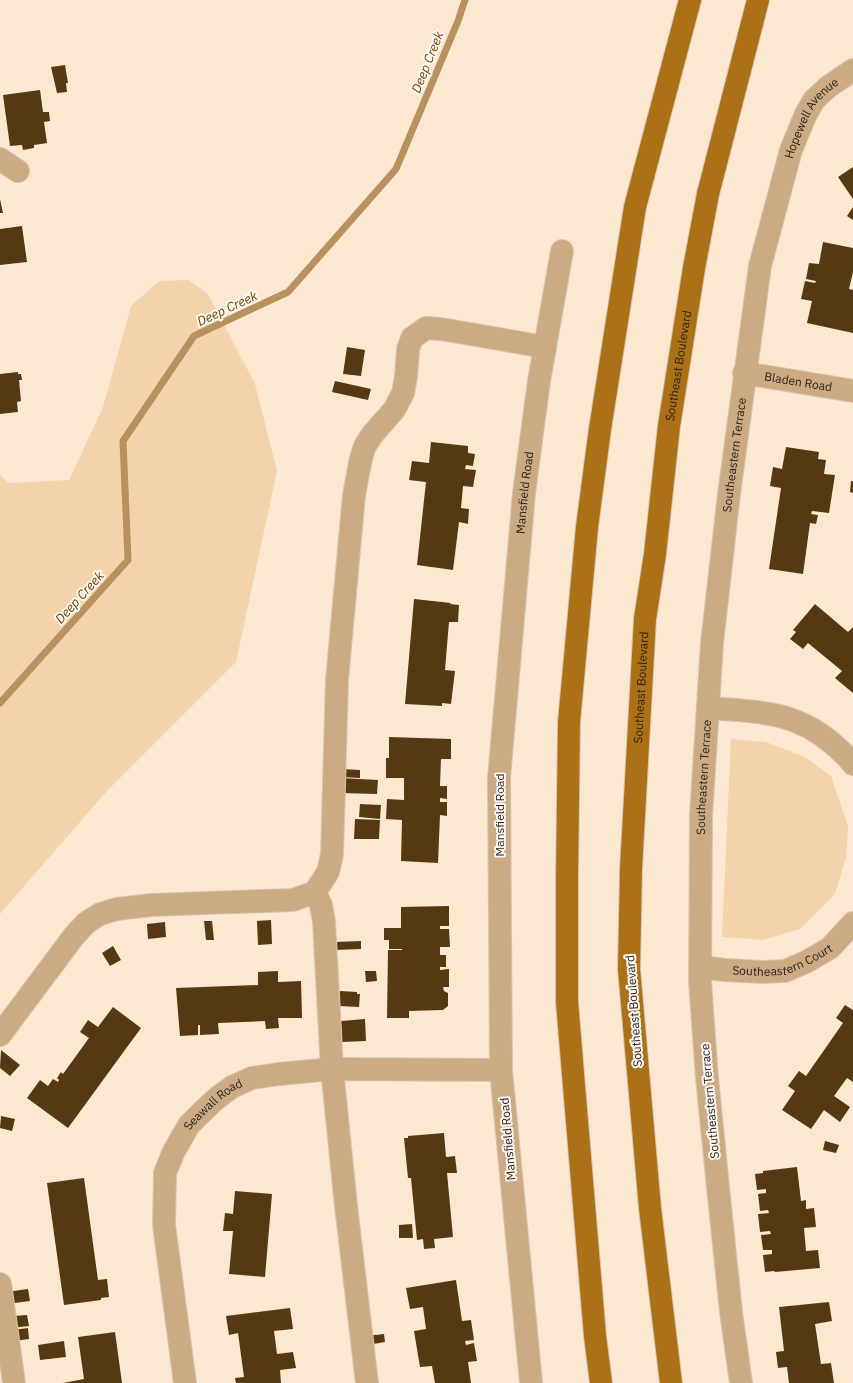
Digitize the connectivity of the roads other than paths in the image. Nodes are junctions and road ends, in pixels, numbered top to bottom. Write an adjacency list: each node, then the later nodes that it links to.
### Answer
1 (690, 0): 22 (main road)
2 (758, 0): 23 (main road, Southeast Boulevard)
3 (853, 70): 4 (street, Hopewell Avenue)
4 (785, 177): 7 (street, Southeastern Terrace)
5 (562, 250): 6 (street, Mansfield Road)
6 (544, 347): 11 (street); 16 (street, Mansfield Road)
7 (744, 373): 8 (street, Bladen Road); 9 (street, Southeastern Terrace)
8 (853, 391)
9 (708, 708): 10 (street); 13 (street, Southeastern Terrace)
10 (853, 764)
11 (315, 892): 14 (street); 15 (street)
12 (853, 923): 13 (street, Southeastern Court)
13 (701, 967): 24 (street, Southeastern Terrace)
14 (0, 1035)
15 (332, 1069): 16 (street, Seawall Road); 19 (street, Seawall Road); 20 (street)
16 (501, 1070): 21 (street, Mansfield Road)
17 (0, 1284): 18 (street)
18 (14, 1383)
19 (185, 1383)
20 (367, 1383)
21 (531, 1383)
22 (601, 1383)
23 (671, 1383)
24 (741, 1383)

